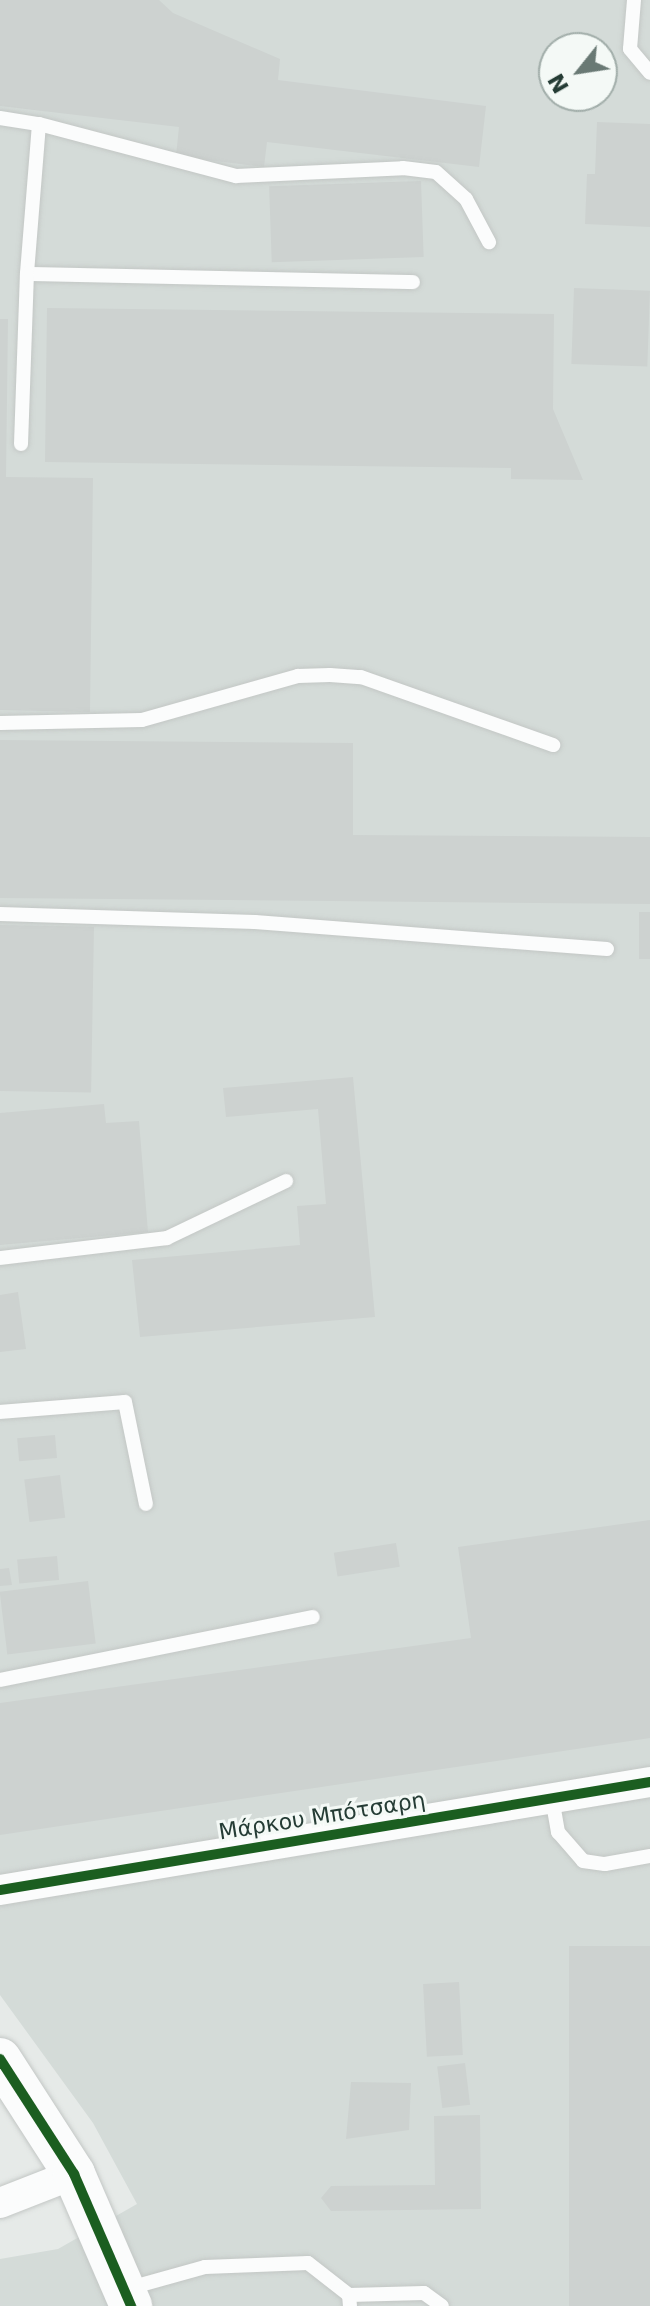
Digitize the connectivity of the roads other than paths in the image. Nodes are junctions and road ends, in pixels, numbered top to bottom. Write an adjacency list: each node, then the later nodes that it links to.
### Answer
1 (634, 0): 2 (lane)
2 (650, 73)
3 (0, 118): 4 (lane)
4 (39, 124): 5 (lane); 6 (lane)
5 (489, 242)
6 (27, 274): 7 (lane); 8 (lane)
7 (413, 282)
8 (21, 444)
9 (0, 723): 10 (lane)
10 (553, 745)
11 (0, 914): 12 (lane)
12 (607, 949)
13 (286, 1181): 14 (lane)
14 (0, 1258)
15 (0, 1412): 16 (lane)
16 (146, 1504)
17 (313, 1617): 18 (lane)
18 (0, 1680)
19 (650, 1782): 20 (street, Μάρκου Μπότσαρη)
20 (552, 1798): 21 (lane); 22 (street, Μάρκου Μπότσαρη)
21 (650, 1856)
22 (0, 1890)
23 (0, 2059): 24 (street)
24 (74, 2174): 25 (street); 26 (street)
25 (0, 2203)
26 (128, 2298): 27 (lane)
27 (350, 2300): 28 (lane)
28 (442, 2306)

